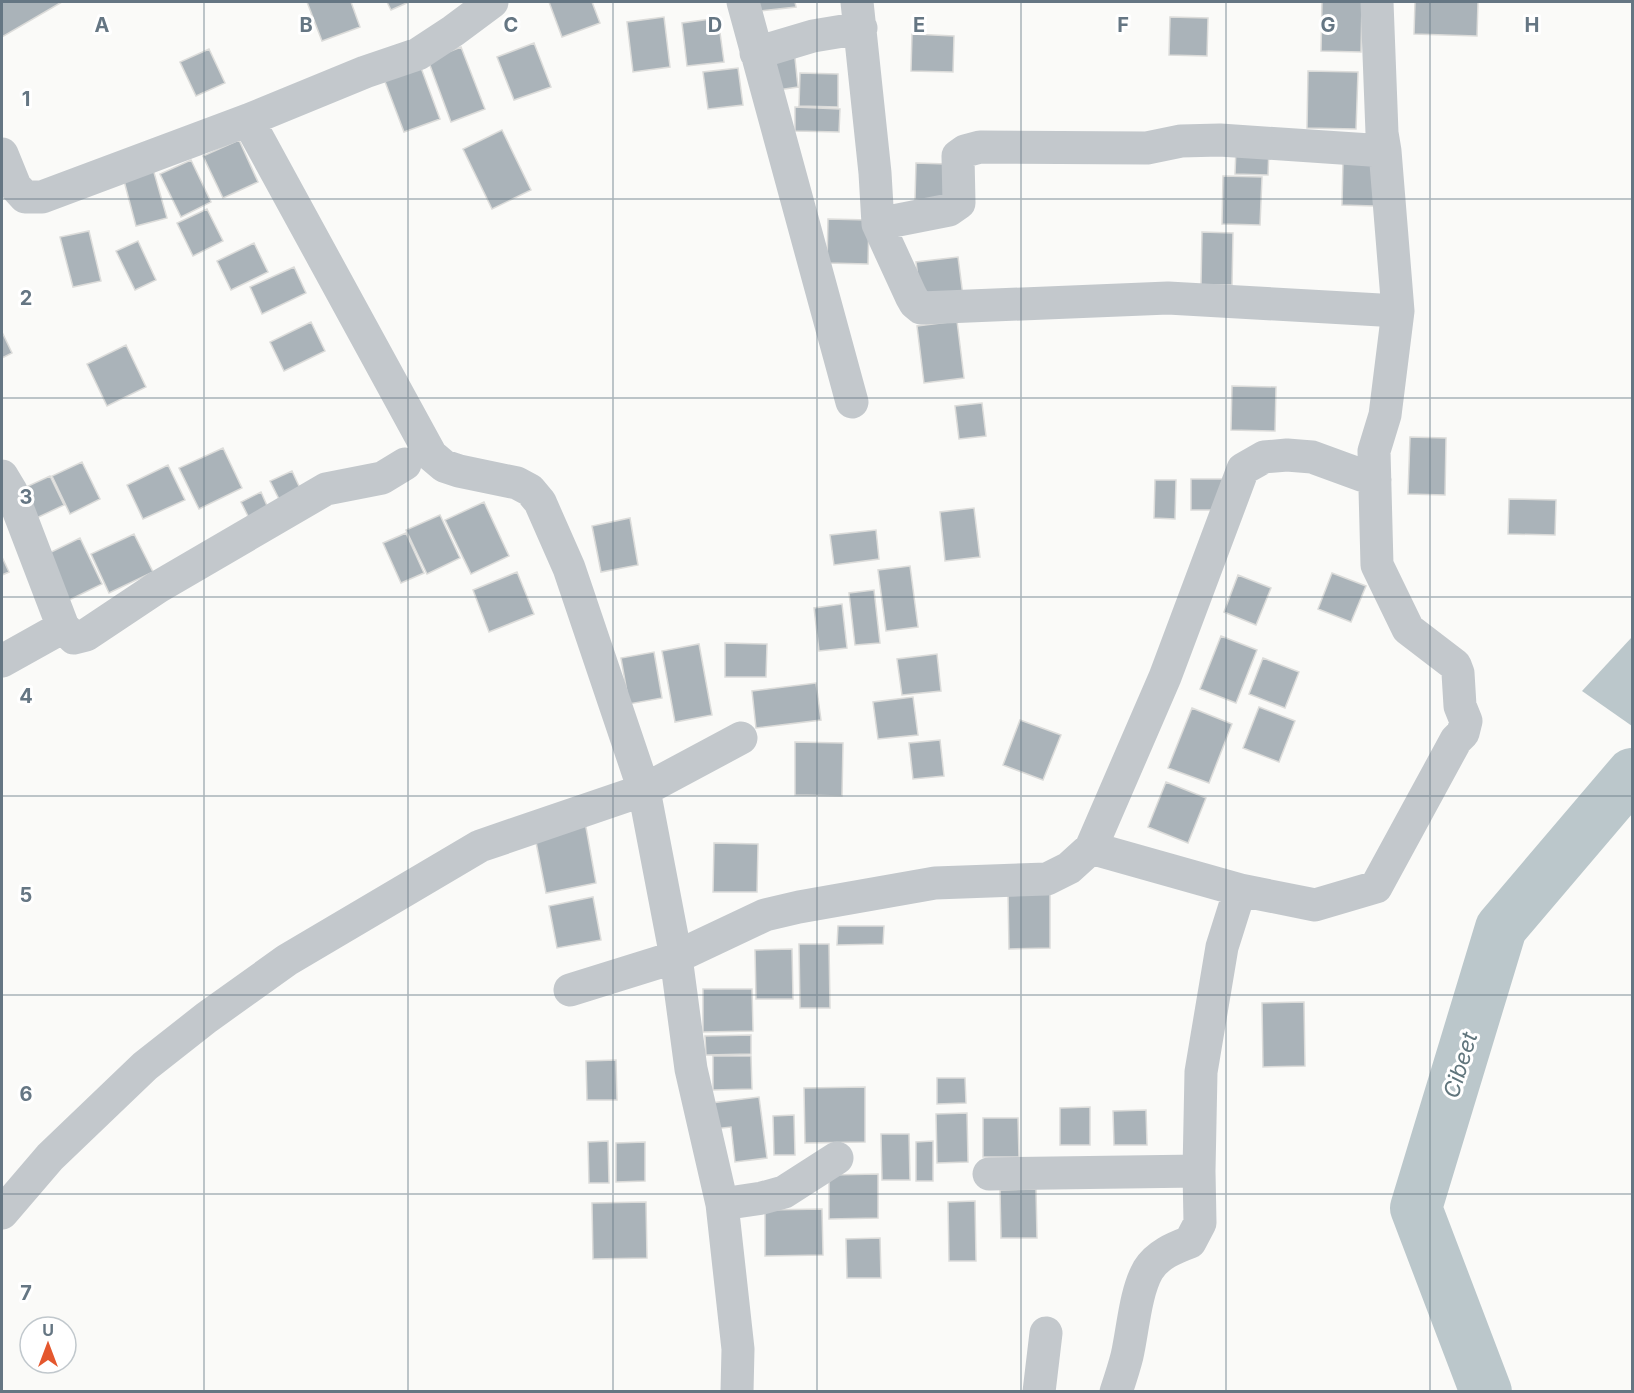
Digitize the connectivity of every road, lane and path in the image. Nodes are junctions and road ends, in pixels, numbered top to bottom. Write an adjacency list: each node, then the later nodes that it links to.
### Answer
1 (492, 2): 6 (street)
2 (743, 2): 5 (street)
3 (1377, 2): 7 (street)
4 (859, 15): 5 (street); 10 (street)
5 (756, 53): 12 (street)
6 (248, 120): 9 (street); 19 (street)
7 (1385, 151): 10 (street); 11 (street)
8 (2, 154): 9 (street)
9 (13, 205)
10 (878, 224): 11 (street)
11 (1398, 311): 15 (street)
12 (852, 402)
13 (405, 464): 16 (street)
14 (2, 476): 16 (street)
15 (1374, 480): 20 (street); 21 (street)
16 (63, 627): 17 (street)
17 (2, 661)
18 (741, 738): 19 (street)
19 (644, 790): 22 (street); 28 (street)
20 (1091, 848): 21 (street); 22 (street)
21 (1240, 890): 25 (street)
22 (676, 957): 23 (street); 27 (street)
23 (570, 990)
24 (837, 1158): 27 (street)
25 (1199, 1171): 26 (street); 32 (street)
26 (988, 1174)
27 (722, 1204): 30 (street)
28 (2, 1213)
29 (1046, 1333): 31 (street)
30 (737, 1392)
31 (1039, 1392)
32 (1116, 1392)

